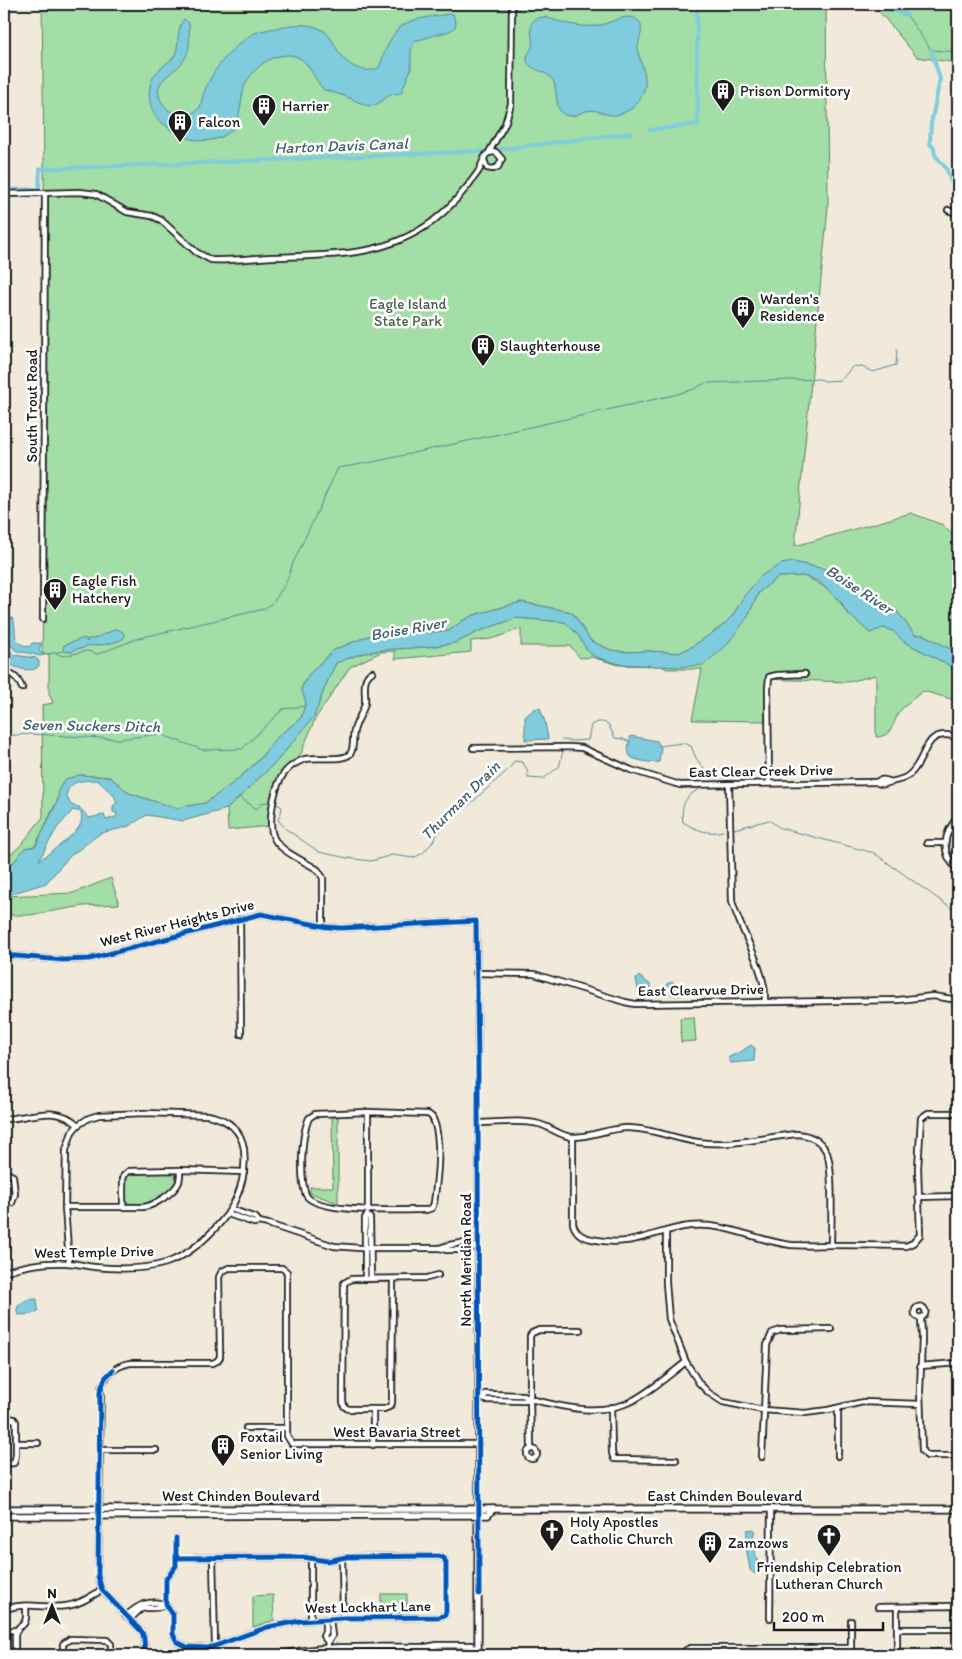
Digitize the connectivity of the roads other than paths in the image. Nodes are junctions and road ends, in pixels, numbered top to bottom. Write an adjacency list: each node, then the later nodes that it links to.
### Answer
1 (512, 4): 2 (street)
2 (497, 139): 3 (street); 4 (street)
3 (488, 153): 4 (street); 5 (street)
4 (497, 153): 6 (street)
5 (484, 160): 6 (street); 7 (street)
6 (490, 169): 7 (street)
7 (477, 174): 9 (street)
8 (4, 194): 9 (street)
9 (45, 194): 12 (street, South Trout Road)
10 (948, 210): 11 (street)
11 (958, 214)
12 (43, 618)
13 (4, 671): 16 (street)
14 (372, 672): 27 (street)
15 (806, 674): 20 (street)
16 (22, 688)
17 (958, 737): 20 (street, East Clear Creek Drive)
18 (473, 748): 19 (street, East Clear Creek Drive)
19 (729, 784): 20 (street, East Clear Creek Drive); 31 (street)
20 (769, 784)
21 (958, 817): 23 (street)
22 (926, 843): 23 (street)
23 (945, 843): 24 (street)
24 (958, 870)
25 (240, 919): 27 (street, West River Heights Drive); 28 (street, West River Heights Drive); 32 (street)
26 (476, 921): 27 (street, West River Heights Drive); 29 (street, North Meridian Road)
27 (323, 926)
28 (4, 955)
29 (476, 973): 31 (street, East Clearvue Drive); 36 (street, North Meridian Road)
30 (958, 1000): 31 (street, East Clearvue Drive)
31 (765, 1002)
32 (241, 1034)
33 (368, 1112): 48 (street); 48 (street); 48 (street)
34 (958, 1113): 43 (street)
35 (4, 1119): 37 (street)
36 (478, 1123): 38 (street); 53 (street, North Meridian Road)
37 (78, 1125): 40 (street, West Temple Drive); 45 (street)
38 (573, 1137): 51 (street); 52 (street)
39 (180, 1170): 40 (street); 46 (street); 46 (street)
40 (244, 1172): 47 (street, West Temple Drive)
41 (4, 1175): 44 (street)
42 (958, 1196): 43 (street)
43 (918, 1197): 52 (street)
44 (4, 1203)
45 (65, 1207): 46 (street); 55 (street)
46 (123, 1207)
47 (231, 1209): 49 (street, West Temple Drive); 50 (street)
48 (368, 1213): 54 (street)
49 (228, 1214): 50 (street); 55 (street, West Temple Drive)
50 (259, 1222): 54 (street)
51 (666, 1232): 52 (street); 63 (street)
52 (831, 1245)
53 (478, 1247): 54 (street); 66 (street, North Meridian Road)
54 (368, 1248): 58 (street)
55 (68, 1263): 56 (street, West Temple Drive)
56 (4, 1272)
57 (438, 1275): 59 (street)
58 (368, 1279): 59 (street); 71 (street)
59 (393, 1279): 71 (street)
60 (921, 1318): 65 (street)
61 (831, 1329): 72 (street)
62 (580, 1330): 67 (street)
63 (686, 1362): 69 (street); 72 (street)
64 (958, 1363): 65 (street)
65 (920, 1366): 68 (street)
66 (482, 1397): 67 (street); 78 (street, North Meridian Road)
67 (530, 1399): 69 (street); 80 (street)
68 (920, 1404): 70 (street); 84 (street)
69 (611, 1407): 86 (street)
70 (838, 1408): 72 (street); 83 (street)
71 (373, 1410): 79 (street)
72 (763, 1410): 85 (street)
73 (4, 1417): 76 (street)
74 (246, 1428): 75 (street)
75 (287, 1428): 79 (street, West Bavaria Street); 81 (street)
76 (16, 1443): 77 (street); 87 (street)
77 (38, 1443)
78 (478, 1444): 79 (street, West Bavaria Street); 88 (street, North Meridian Road)
79 (373, 1445)
80 (532, 1449)
81 (100, 1450): 82 (street); 93 (street)
82 (156, 1450)
83 (838, 1456)
84 (958, 1456)
85 (762, 1457)
86 (676, 1460)
87 (4, 1464)
88 (478, 1508): 91 (main road, East Chinden Boulevard); 93 (main road, West Chinden Boulevard); 94 (main road, North Meridian Road)
89 (771, 1508): 91 (main road, East Chinden Boulevard); 92 (main road, East Chinden Boulevard); 110 (street)
90 (4, 1509): 93 (main road, West Chinden Boulevard)
91 (493, 1509): 94 (main road, East Chinden Boulevard)
92 (958, 1509)
93 (99, 1513): 94 (main road, West Chinden Boulevard); 95 (main road, West Chinden Boulevard); 101 (street)
94 (478, 1515): 120 (main road, North Meridian Road)
95 (4, 1516)
96 (176, 1538): 97 (street)
97 (176, 1558): 98 (street); 102 (street)
98 (213, 1558): 100 (street); 119 (street)
99 (342, 1558): 100 (street); 109 (street); 109 (street, West Lockhart Lane)
100 (311, 1559): 111 (street)
101 (102, 1590): 103 (street); 108 (street)
102 (166, 1604): 108 (street); 119 (street, West Lockhart Lane)
103 (26, 1606): 107 (street); 116 (street)
104 (958, 1606): 106 (street)
105 (878, 1607): 106 (street)
106 (897, 1607): 114 (street)
107 (4, 1610)
108 (128, 1617): 126 (street)
109 (342, 1618): 112 (street, West Lockhart Lane)
110 (770, 1618)
111 (311, 1619): 112 (street, West Lockhart Lane); 119 (street, West Lockhart Lane)
112 (328, 1619): 118 (street)
113 (851, 1621): 122 (street)
114 (897, 1629): 115 (street); 133 (street)
115 (958, 1629)
116 (16, 1630): 117 (street); 123 (street)
117 (4, 1631)
118 (328, 1645): 120 (street); 127 (street); 128 (street)
119 (215, 1646)
120 (475, 1648): 129 (main road, North Meridian Road)
121 (810, 1648): 122 (street); 130 (street); 131 (street)
122 (851, 1648): 132 (street)
123 (15, 1655)
124 (63, 1655): 125 (street)
125 (111, 1655)
126 (145, 1655)
127 (276, 1655)
128 (328, 1655)
129 (478, 1655)
130 (684, 1655)
131 (810, 1655)
132 (851, 1655)
133 (897, 1655)

